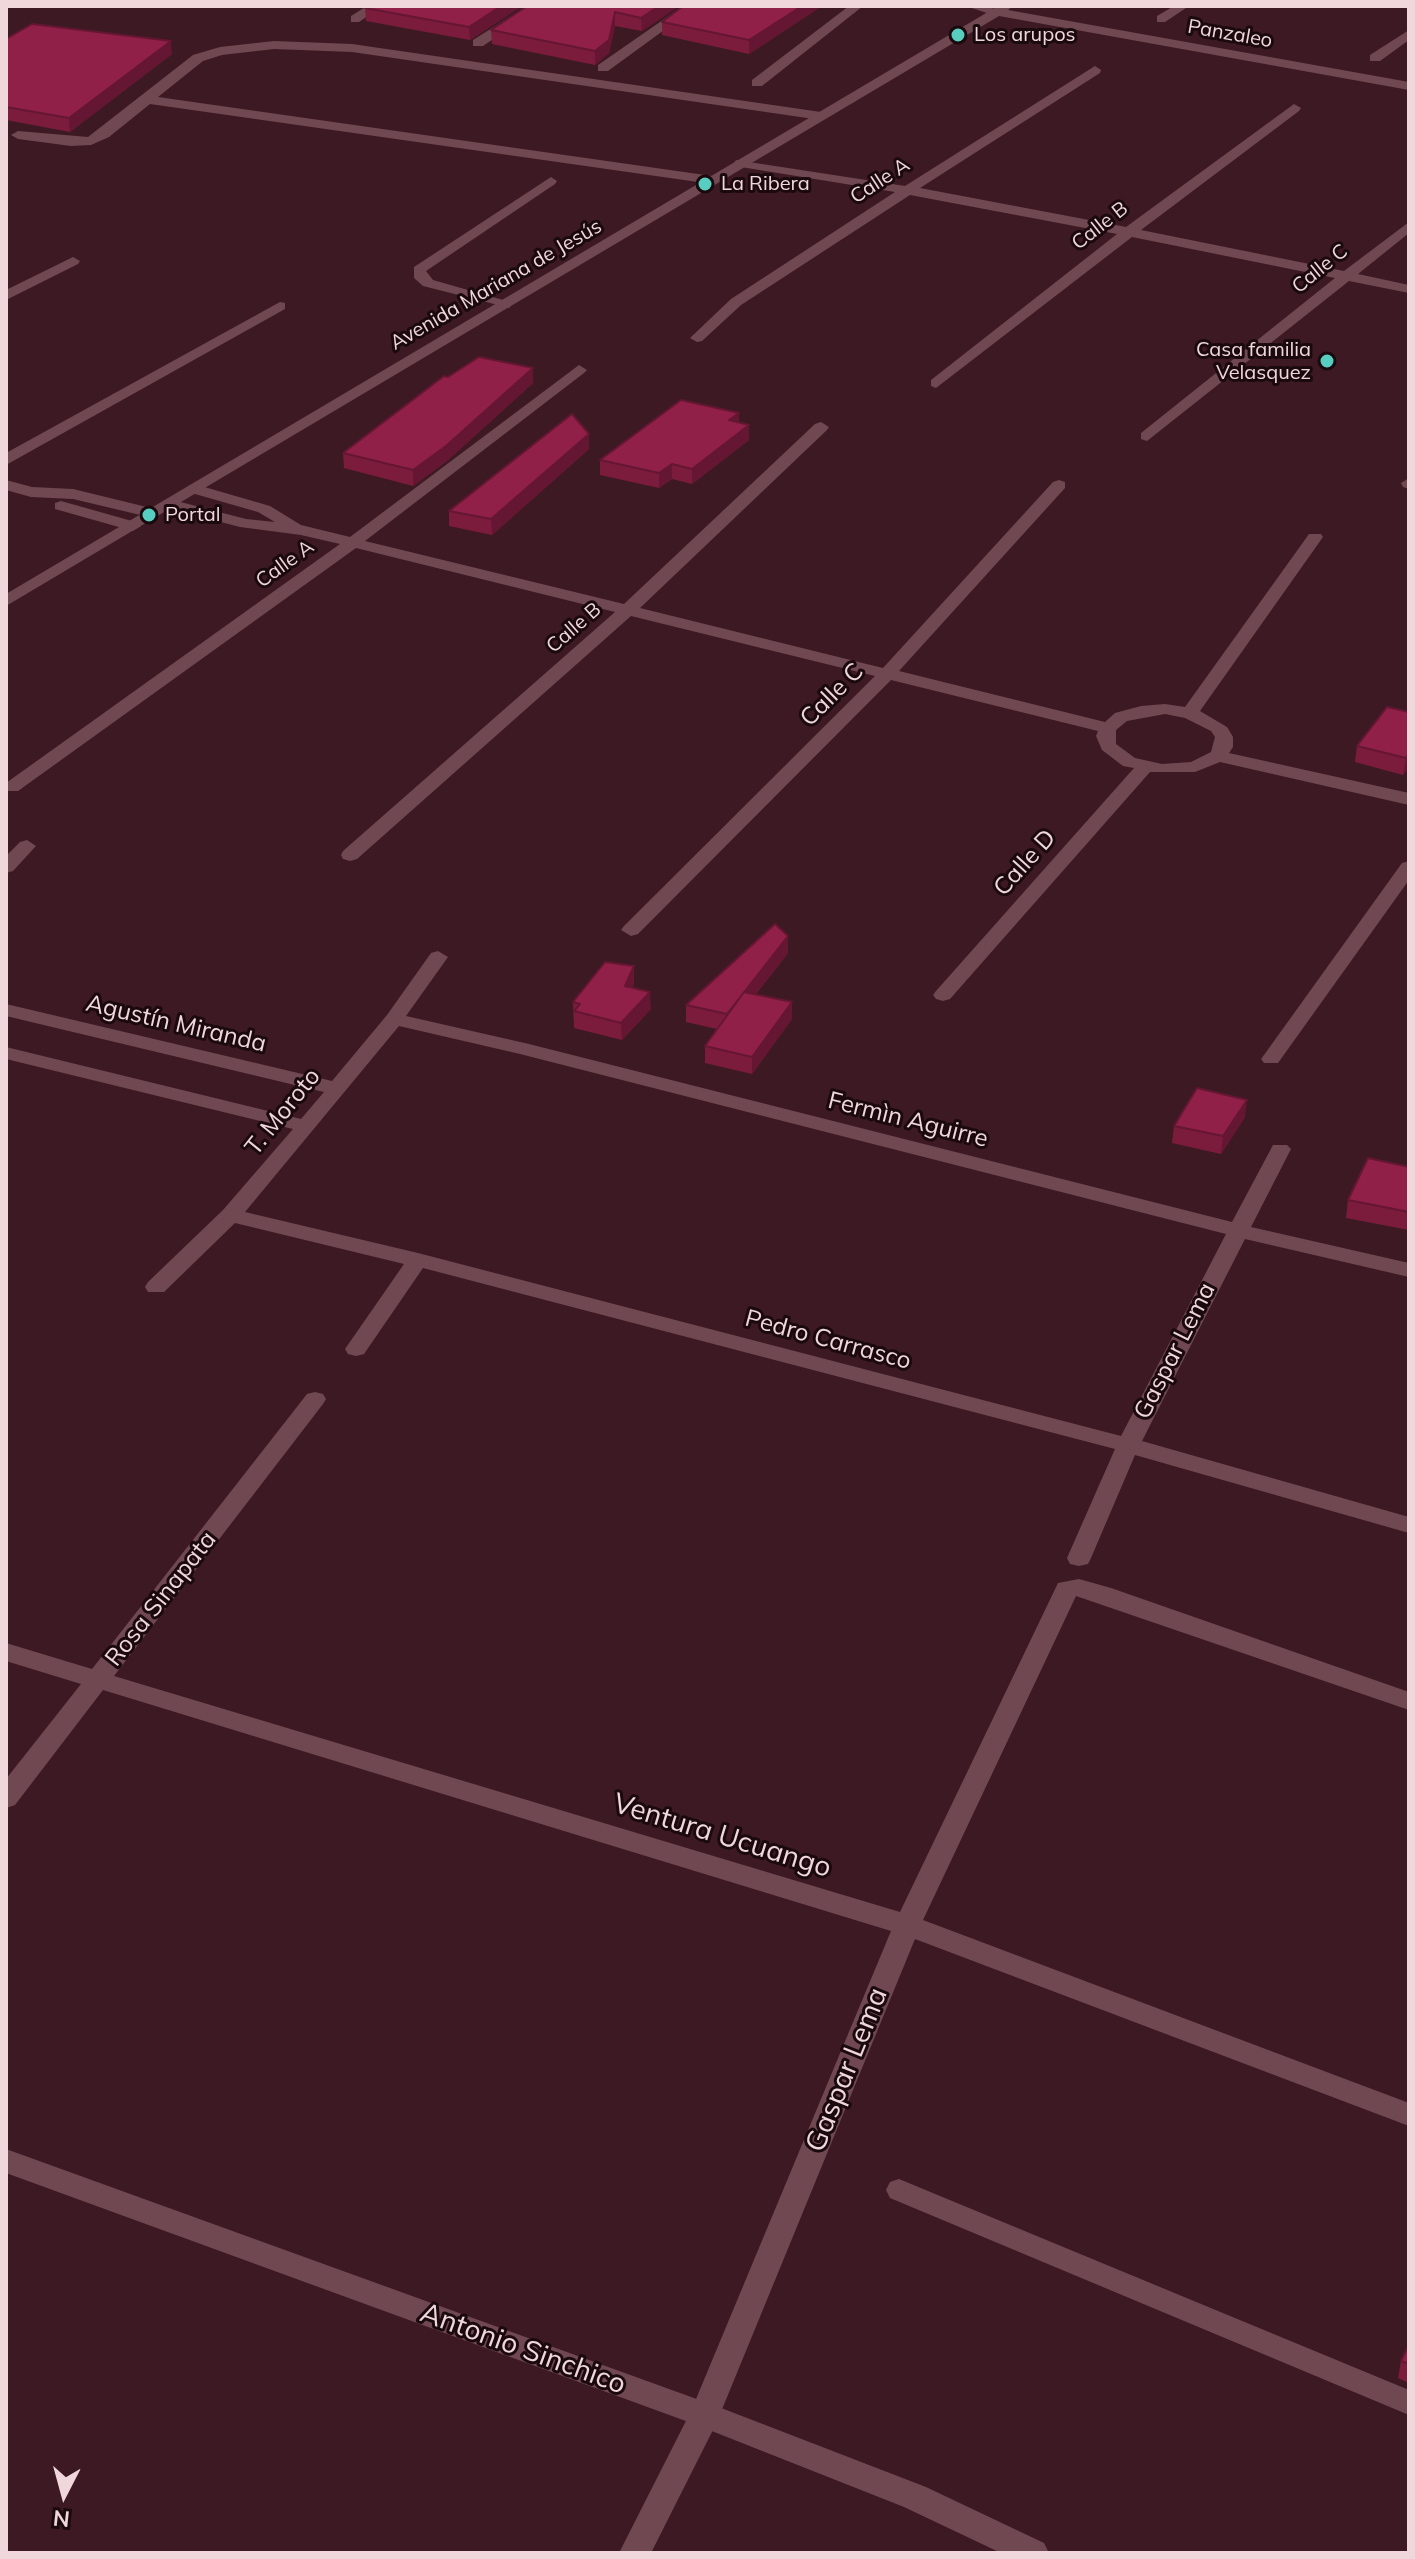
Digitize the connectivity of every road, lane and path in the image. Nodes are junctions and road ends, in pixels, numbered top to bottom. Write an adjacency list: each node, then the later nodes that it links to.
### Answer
1 (376, 6): 8 (street)
2 (536, 6): 11 (street)
3 (691, 6): 13 (street)
4 (857, 6): 15 (street)
5 (972, 6): 7 (street, Panzaleo)
6 (1183, 6): 9 (street)
7 (1002, 9): 16 (street, Panzaleo); 19 (street, Avenida Mariana de Jesús)
8 (355, 19)
9 (1161, 19)
10 (1409, 34): 12 (street)
11 (478, 43)
12 (1375, 58)
13 (603, 68)
14 (1095, 70): 24 (street, Calle A)
15 (757, 83)
16 (1409, 86)
17 (144, 99): 19 (street); 20 (street); 22 (street)
18 (1294, 108): 26 (street, Calle B)
19 (821, 116): 21 (street, Avenida Mariana de Jesús)
20 (18, 135)
21 (748, 159): 22 (street, Avenida Mariana de Jesús); 24 (street)
22 (712, 180): 31 (street, Avenida Mariana de Jesús)
23 (551, 181): 31 (lane)
24 (906, 190): 26 (street); 33 (street, Calle A)
25 (1409, 226): 28 (street, Calle C)
26 (1129, 232): 28 (street); 35 (street, Calle B)
27 (73, 261): 30 (street)
28 (1344, 277): 29 (street); 37 (street, Calle C)
29 (1409, 289)
30 (6, 296)
31 (505, 305): 41 (street, Avenida Mariana de Jesús)
32 (280, 306): 38 (street)
33 (697, 338)
34 (579, 370): 48 (street, Calle A)
35 (936, 383)
36 (821, 427): 50 (street, Calle B)
37 (1147, 436)
38 (6, 460)
39 (6, 485): 42 (street)
40 (1059, 485): 51 (street, Calle C)
41 (194, 489): 43 (street, Avenida Mariana de Jesús); 46 (street)
42 (66, 500): 44 (street); 45 (street)
43 (169, 504): 44 (street, Avenida Mariana de Jesús); 46 (street)
44 (153, 513): 45 (street, Avenida Mariana de Jesús)
45 (133, 526): 49 (street, Avenida Mariana de Jesús)
46 (301, 530): 48 (street)
47 (1315, 537): 52 (street)
48 (351, 544): 50 (street); 56 (street, Calle A)
49 (6, 601)
50 (628, 610): 51 (street); 59 (street, Calle B)
51 (887, 674): 53 (street); 62 (street, Calle C)
52 (1190, 713): 53 (street); 54 (street)
53 (1108, 728): 55 (street)
54 (1218, 756): 55 (street); 57 (street)
55 (1145, 767): 64 (street, Calle D)
56 (12, 787)
57 (1409, 799)
58 (27, 846): 60 (street)
59 (350, 855)
60 (6, 867)
61 (1409, 867): 68 (street)
62 (631, 930)
63 (438, 957): 66 (street, T. Moroto)
64 (943, 995)
65 (6, 1010): 69 (street, Agustín Miranda)
66 (394, 1019): 69 (street, T. Moroto); 73 (street, Fermìn Aguirre)
67 (6, 1053): 70 (street)
68 (1271, 1059)
69 (335, 1088): 70 (street, T. Moroto)
70 (305, 1126): 72 (street, T. Moroto)
71 (1280, 1149): 73 (street, Gaspar Lema)
72 (231, 1215): 74 (street, Pedro Carrasco); 76 (street, T. Moroto)
73 (1236, 1230): 75 (street, Fermìn Aguirre); 79 (street, Gaspar Lema)
74 (418, 1260): 77 (street); 79 (street, Pedro Carrasco)
75 (1409, 1270)
76 (156, 1287)
77 (356, 1349)
78 (315, 1399): 83 (street, Rosa Sinapata)
79 (1128, 1445): 80 (street, Pedro Carrasco); 81 (street, Gaspar Lema)
80 (1409, 1525)
81 (1079, 1558)
82 (6, 1652): 83 (street, Ventura Ucuango)
83 (97, 1681): 85 (street, Rosa Sinapata); 86 (street, Ventura Ucuango)
84 (1409, 1701): 86 (street, Gaspar Lema)
85 (6, 1798)
86 (907, 1925): 87 (street, Ventura Ucuango); 91 (street, Gaspar Lema)
87 (1409, 2115)
88 (6, 2161): 91 (street, Antonio Sinchico)
89 (899, 2190): 90 (lane)
90 (1409, 2403)
91 (705, 2415): 92 (street, Gaspar Lema); 93 (street, Antonio Sinchico)
92 (635, 2553)
93 (1033, 2553)

